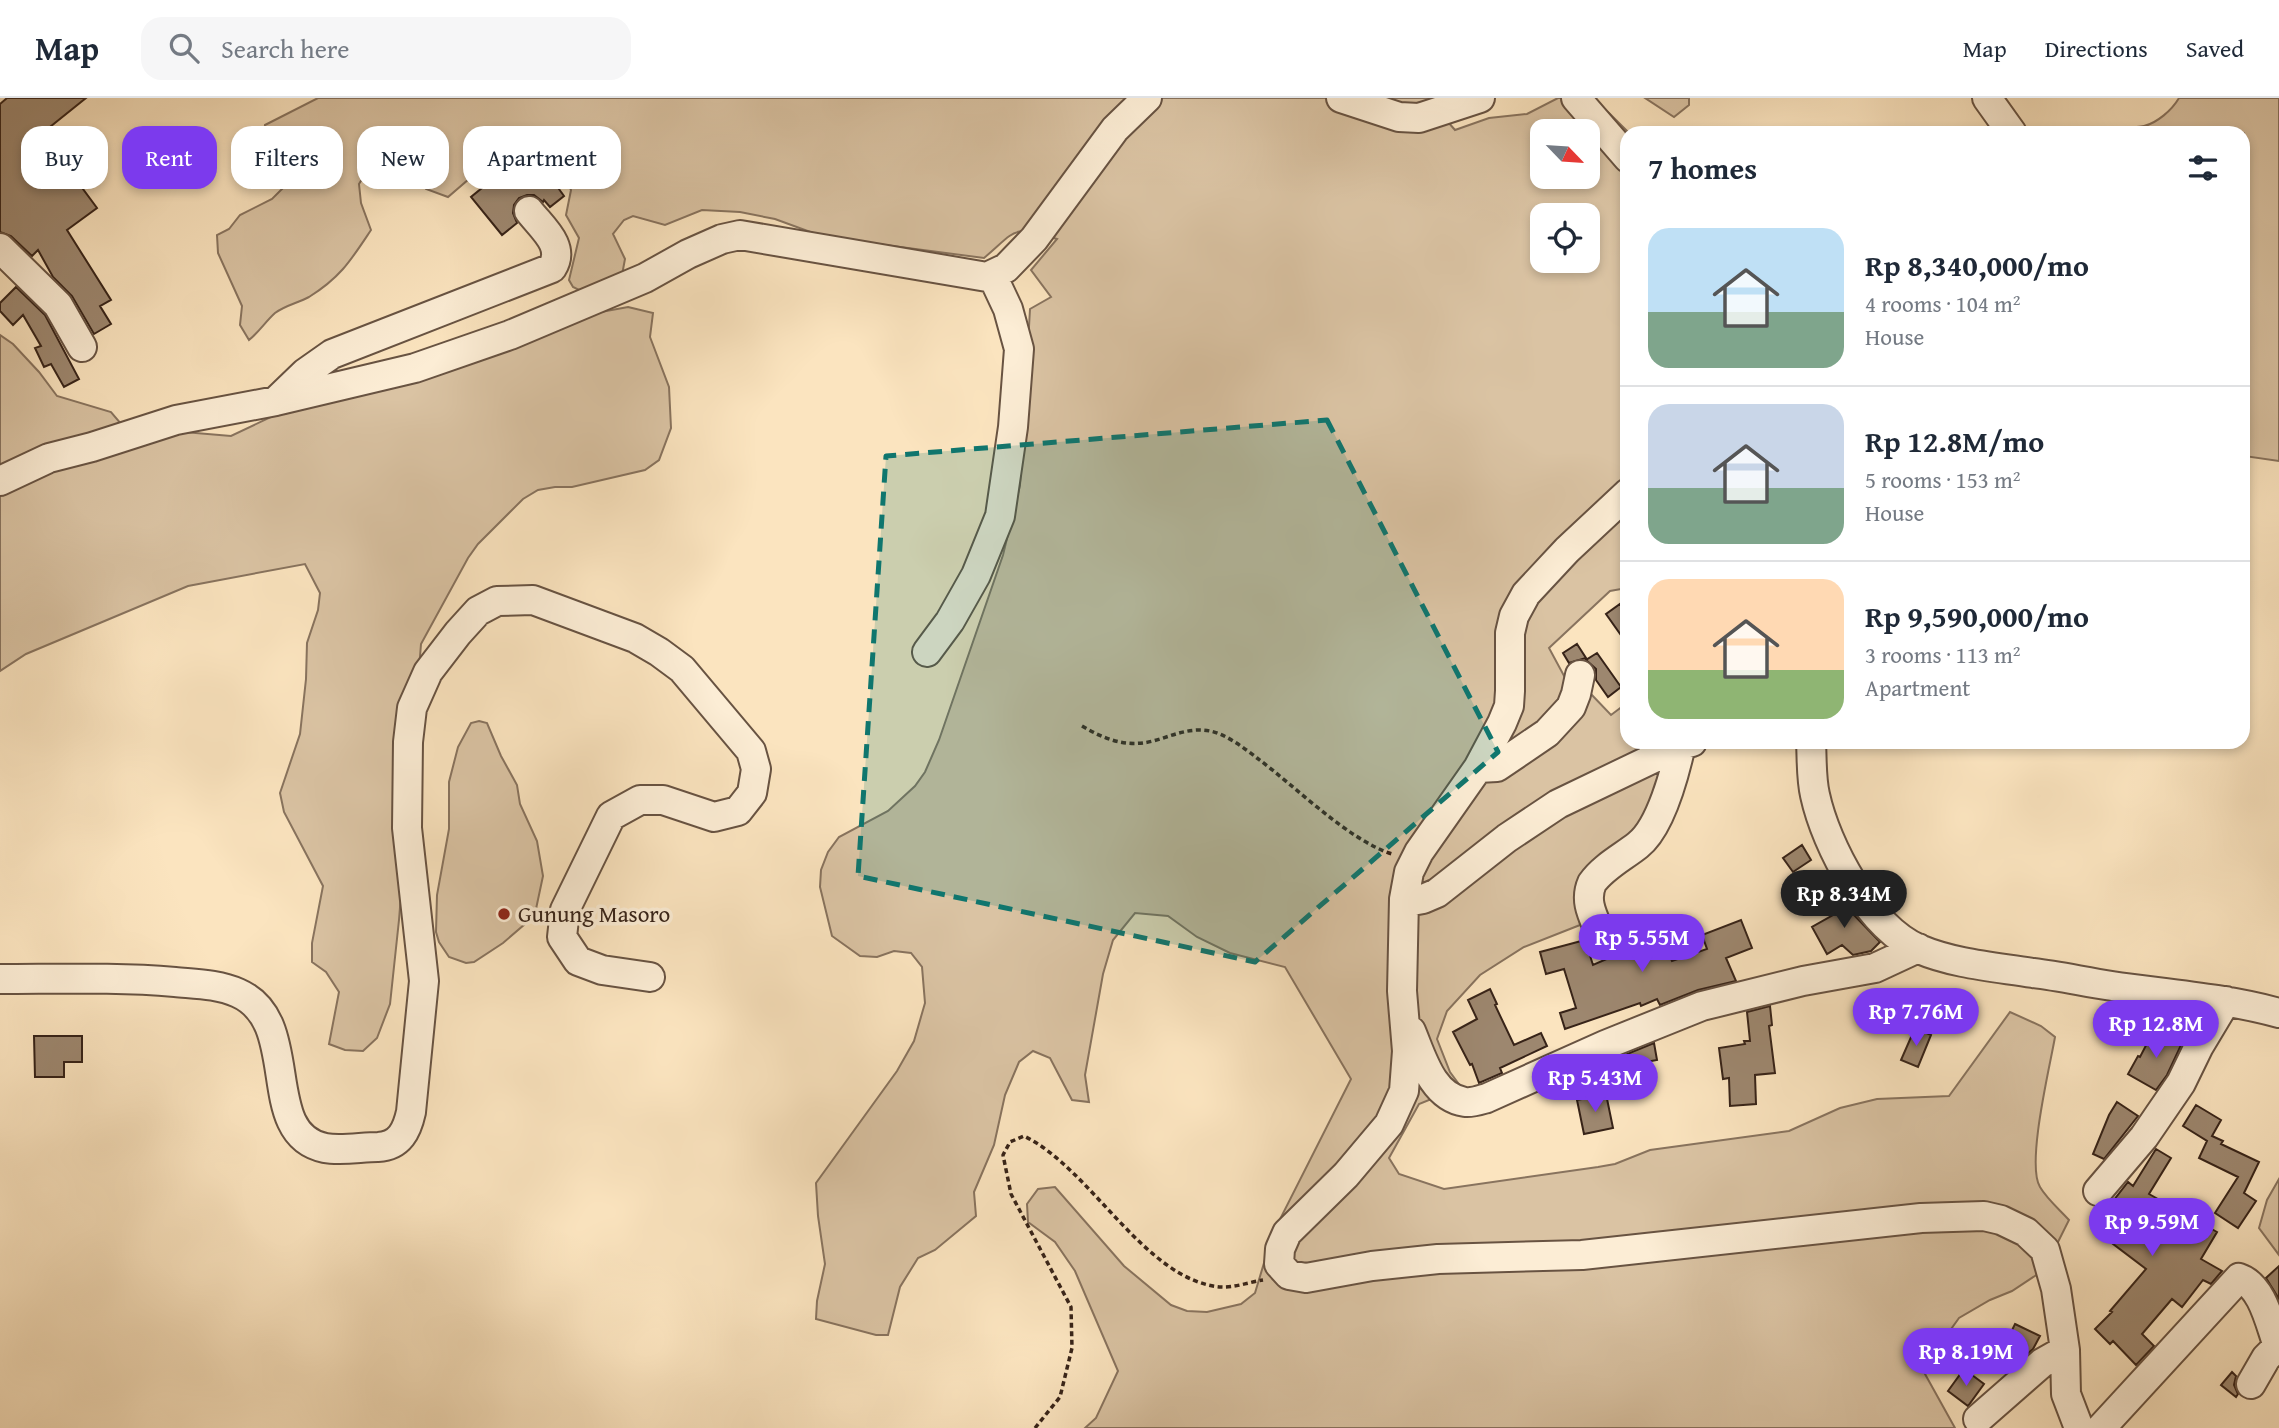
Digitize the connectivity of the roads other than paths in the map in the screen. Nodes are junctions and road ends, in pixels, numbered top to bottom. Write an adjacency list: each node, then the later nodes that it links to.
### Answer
1 (1147, 98): 10 (street)
2 (1341, 98): 3 (street)
3 (1480, 98)
4 (1576, 98): 7 (street)
5 (1987, 98): 6 (street)
6 (2007, 126)
7 (1620, 149)
8 (529, 211): 12 (street)
9 (0, 248): 11 (street)
10 (992, 275): 12 (street); 15 (street)
11 (82, 347)
12 (276, 401): 13 (street)
13 (0, 481)
14 (1620, 500): 20 (street)
15 (927, 652)
16 (1580, 675): 20 (street)
17 (1672, 749): 21 (street)
18 (1682, 749): 22 (street)
19 (1811, 749): 23 (street)
20 (1478, 768): 21 (street)
21 (1404, 899): 28 (street)
22 (1600, 933)
23 (1918, 948): 26 (street); 28 (street)
24 (650, 977): 25 (street)
25 (0, 979)
26 (2226, 1001): 27 (street); 29 (street)
27 (2279, 1013)
28 (1404, 1016): 31 (street)
29 (2098, 1191)
30 (2278, 1345): 32 (street); 35 (street)
31 (2065, 1350): 33 (street); 34 (street)
32 (2251, 1384)
33 (1978, 1419)
34 (2079, 1428)
35 (2101, 1428)

